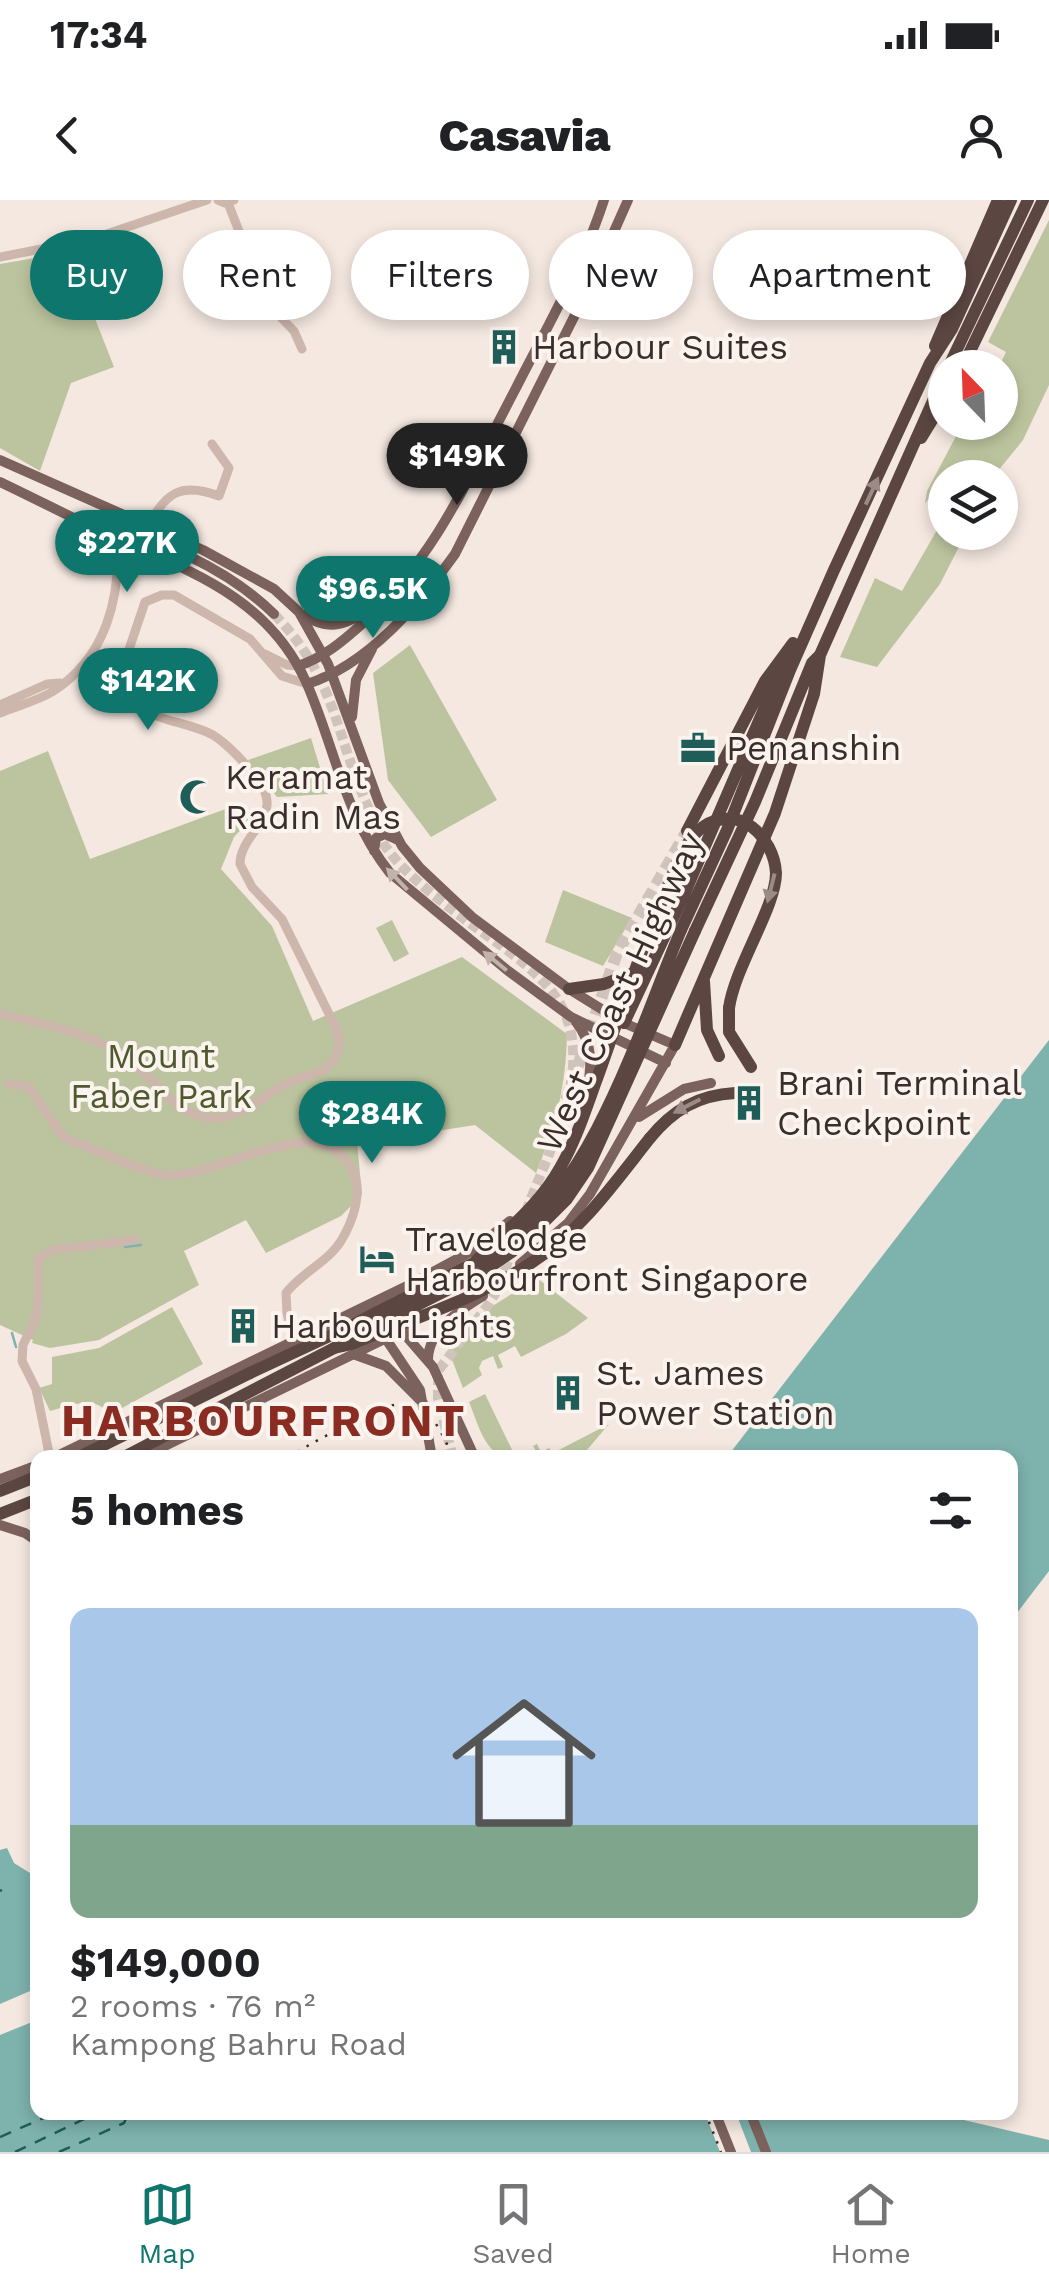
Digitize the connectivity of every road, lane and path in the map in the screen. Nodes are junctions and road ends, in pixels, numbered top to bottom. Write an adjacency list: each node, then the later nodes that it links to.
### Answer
1 (207, 200): 11 (street)
2 (604, 200): 9 (main road)
3 (628, 200): 10 (main road)
4 (996, 200): 15 (highway)
5 (1012, 200): 16 (highway)
6 (1028, 200): 17 (highway)
7 (1043, 200): 18 (highway)
8 (227, 201): 14 (street)
9 (591, 230)
10 (615, 230)
11 (0, 257)
12 (550, 320): 32 (main road)
13 (572, 320): 37 (main road)
14 (302, 348)
15 (934, 350)
16 (938, 350)
17 (956, 350)
18 (971, 350)
19 (928, 367): 31 (highway, West Coast Highway, one-way to 19)
20 (928, 414): 23 (highway)
21 (928, 429): 23 (highway)
22 (212, 444): 27 (street)
23 (914, 448): 41 (highway, West Coast Highway)
24 (0, 460): 27 (main road)
25 (0, 482): 26 (main road)
26 (69, 514): 28 (main road); 34 (main road)
27 (148, 526): 33 (main road)
28 (117, 538): 29 (main road); 30 (street)
29 (144, 549): 30 (street); 35 (main road)
30 (119, 569): 44 (street)
31 (834, 570): 38 (highway); 52 (highway, West Coast Highway)
32 (394, 593): 33 (main road); 40 (main road)
33 (299, 612): 40 (main road)
34 (274, 614)
35 (268, 626): 36 (street); 42 (main road)
36 (239, 631): 39 (street); 56 (street)
37 (382, 636): 43 (main road); 48 (main road)
38 (793, 643): 49 (highway); 53 (highway)
39 (263, 652): 42 (street); 45 (street)
40 (323, 655): 42 (main road); 43 (main road)
41 (820, 655): 52 (highway, West Coast Highway); 54 (highway)
42 (298, 666): 45 (main road)
43 (332, 674): 45 (main road); 48 (main road)
44 (62, 683): 46 (street); 47 (street)
45 (307, 684): 51 (main road)
46 (0, 705)
47 (0, 713)
48 (353, 732): 50 (main road)
49 (687, 831)
50 (399, 840): 51 (main road); 55 (main road)
51 (374, 853): 57 (main road, one-way to 51)
52 (688, 930): 71 (highway, West Coast Highway, bridge); 78 (highway, West Coast Highway, bridge)
53 (651, 964): 55 (highway); 58 (highway)
54 (704, 977): 60 (highway); 61 (highway)
55 (569, 989): 58 (main road)
56 (0, 1014)
57 (571, 1017): 59 (main road); 67 (main road)
58 (624, 1023): 59 (main road); 60 (main road)
59 (616, 1041): 62 (main road); 67 (main road)
60 (675, 1045): 62 (main road)
61 (719, 1056)
62 (666, 1063): 68 (main road)
63 (750, 1067): 71 (highway, one-way to 63, bridge)
64 (9, 1084): 77 (street)
65 (712, 1084): 68 (main road)
66 (735, 1094): 78 (highway, one-way to 78, bridge)
67 (587, 1101): 72 (main road)
68 (634, 1120): 70 (main road)
69 (135, 1240): 83 (street)
70 (532, 1255): 75 (main road); 80 (main road)
71 (474, 1263): 86 (highway, West Coast Highway, bridge)
72 (407, 1286): 73 (main road); 74 (main road)
73 (348, 1316): 74 (main road); 77 (main road)
74 (383, 1317): 75 (main road); 76 (main road)
75 (401, 1330): 76 (main road); 80 (main road)
76 (385, 1338): 79 (main road); 81 (main road)
77 (294, 1343): 82 (main road)
78 (334, 1348): 87 (highway, West Coast Highway)
79 (352, 1354): 81 (main road); 88 (main road)
80 (428, 1360): 90 (main road)
81 (424, 1404): 89 (main road)
82 (96, 1438): 84 (main road); 85 (main road)
83 (49, 1450)
84 (69, 1450)
85 (90, 1450)
86 (93, 1450)
87 (137, 1450)
88 (156, 1450)
89 (431, 1450)
90 (471, 1450)
91 (30, 1471): 93 (main road)
92 (30, 1472): 95 (highway, bridge)
93 (14, 1474): 94 (main road); 96 (street)
94 (0, 1479)
95 (0, 1491)
96 (30, 1496)
97 (30, 1505): 98 (highway, bridge)
98 (0, 1519): 99 (main road)
99 (30, 1536)
100 (718, 2120): 102 (main road)
101 (753, 2120): 103 (main road)
102 (731, 2152)
103 (766, 2152)

